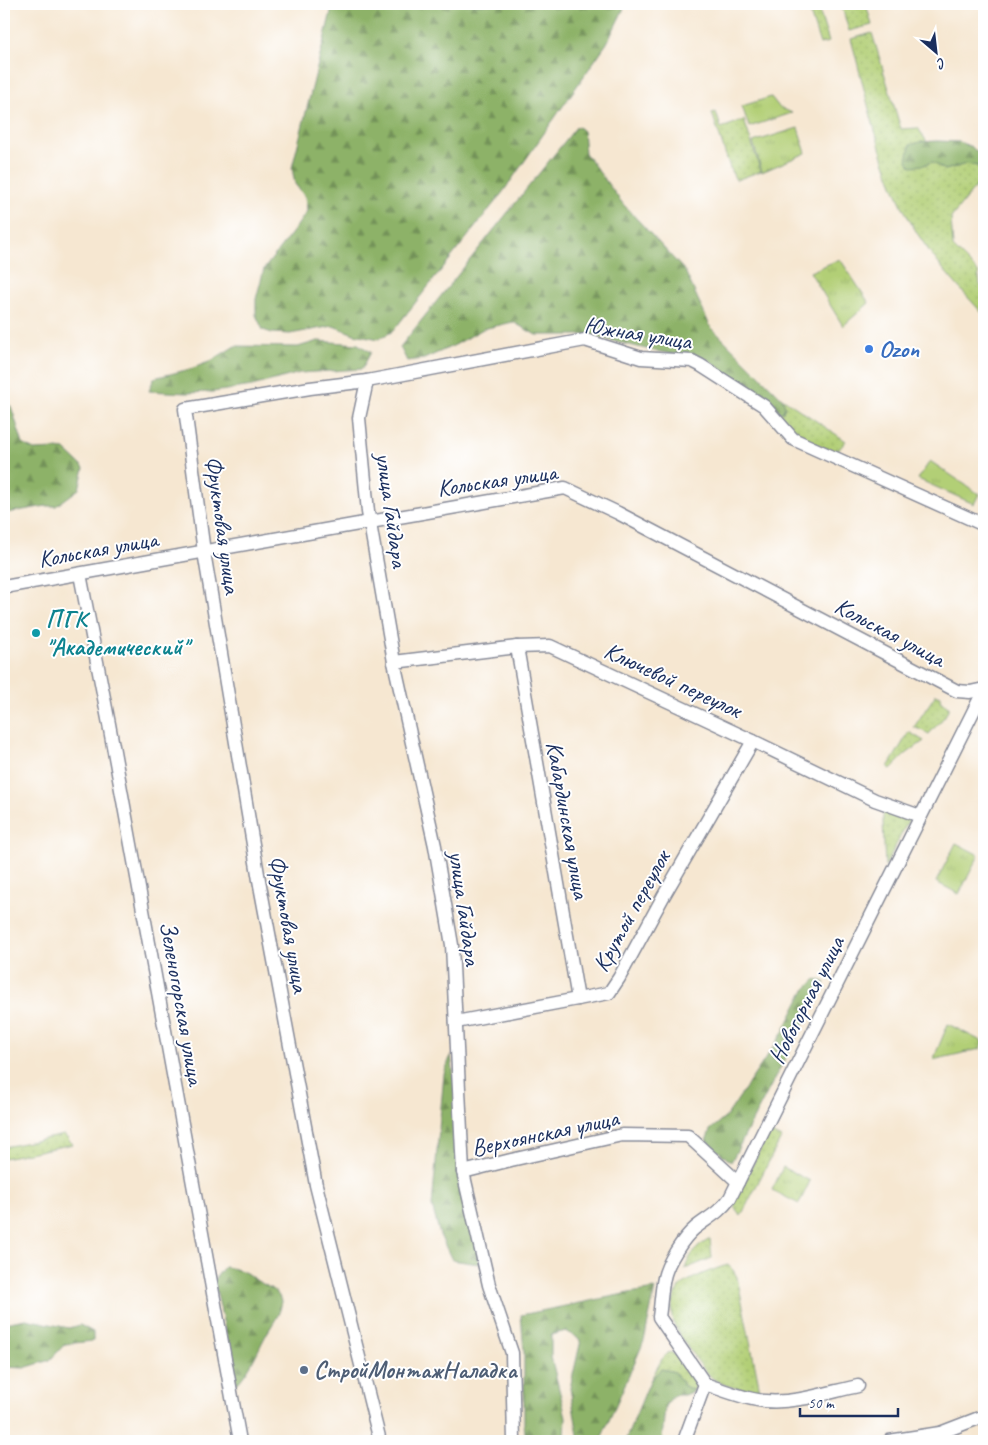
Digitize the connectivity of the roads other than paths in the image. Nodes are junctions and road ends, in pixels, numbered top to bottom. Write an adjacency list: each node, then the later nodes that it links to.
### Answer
1 (367, 381): 2 (street, Южная улица); 3 (street, улица Гайдара); 4 (street, Южная улица)
2 (185, 409): 5 (street, Фруктовая улица)
3 (370, 522): 5 (street, Кольская улица); 9 (street, улица Гайдара); 10 (street, Кольская улица)
4 (984, 525)
5 (204, 552): 6 (street, Кольская улица); 21 (street, Фруктовая улица)
6 (80, 574): 7 (street, Кольская улица); 20 (street, Зеленогорская улица)
7 (4, 587)
8 (517, 648): 9 (street, Ключевой переулок); 11 (street, Ключевой переулок); 13 (street, Кабардинская улица)
9 (394, 662): 14 (street, улица Гайдара)
10 (984, 690): 12 (street, Новогорная улица)
11 (753, 741): 12 (street, Ключевой переулок); 13 (street, Крутой переулок)
12 (920, 816): 16 (street, Новогорная улица)
13 (578, 999): 14 (street, Крутой переулок)
14 (456, 1022): 15 (street, улица Гайдара)
15 (463, 1172): 16 (street, Верхоянская улица); 22 (street, улица Гайдара)
16 (738, 1182): 17 (street, Новогорная улица)
17 (705, 1384): 18 (street); 23 (street)
18 (858, 1386)
19 (984, 1416): 24 (street)
20 (240, 1441)
21 (380, 1441)
22 (514, 1441)
23 (684, 1441)
24 (888, 1441)

